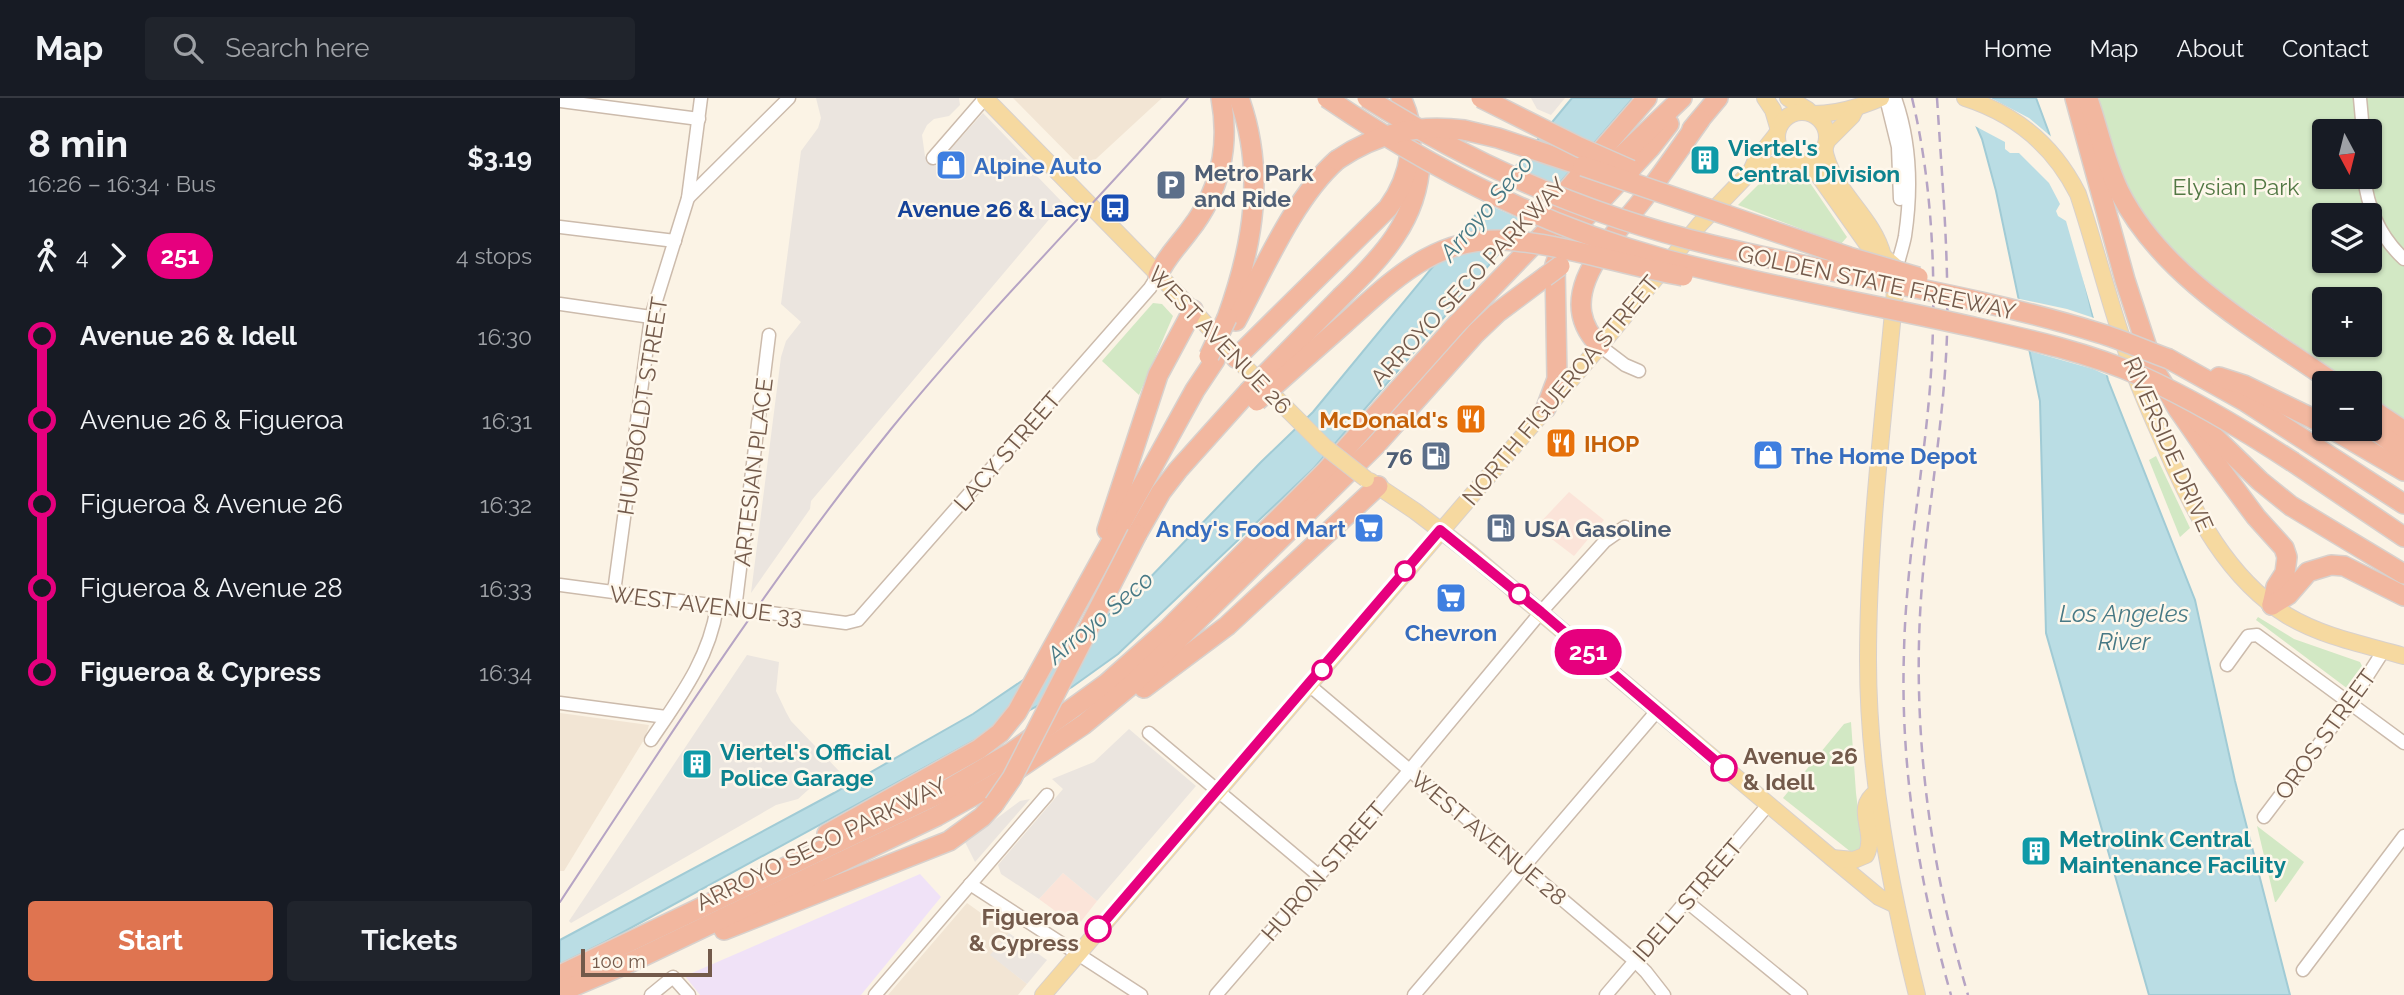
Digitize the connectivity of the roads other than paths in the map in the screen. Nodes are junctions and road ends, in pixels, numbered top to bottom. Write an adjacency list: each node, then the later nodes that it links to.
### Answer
1 (702, 98): 26 (street)
2 (789, 98): 35 (street, HUMBOLDT STREET)
3 (985, 98): 31 (street); 41 (main road, WEST AVENUE 26)
4 (1221, 98): 41 (highway)
5 (1239, 98): 46 (highway)
6 (1327, 98): 42 (highway, GOLDEN STATE FREEWAY, bridge)
7 (1367, 98): 49 (highway, GOLDEN STATE FREEWAY, bridge)
8 (1401, 98): 53 (highway)
9 (1407, 98): 58 (highway, bridge)
10 (1481, 98): 36 (highway, bridge)
11 (1647, 98): 47 (highway)
12 (1682, 98): 47 (highway, ARROYO SECO PARKWAY)
13 (1689, 98): 59 (highway)
14 (1718, 98): 28 (highway, ARROYO SECO PARKWAY)
15 (1765, 98): 29 (main road)
16 (1788, 98): 25 (main road)
17 (1883, 98): 24 (main road); 40 (street)
18 (1895, 98): 40 (street)
19 (1965, 98): 77 (main road, RIVERSIDE DRIVE)
20 (2074, 98): 50 (highway)
21 (2087, 98): 48 (highway)
22 (2360, 98): 27 (street)
23 (560, 101): 26 (street)
24 (1856, 108): 25 (main road); 30 (main road)
25 (1811, 112): 29 (main road); 30 (main road)
26 (699, 119): 35 (street)
27 (2362, 119)
28 (1700, 120): 52 (highway); 90 (highway, ARROYO SECO PARKWAY)
29 (1777, 131): 32 (main road); 33 (main road, NORTH FIGUEROA STREET)
30 (1826, 144): 32 (main road); 40 (main road)
31 (933, 158)
32 (1796, 161): 33 (main road); 40 (main road)
33 (1751, 171): 52 (main road, NORTH FIGUEROA STREET)
34 (2367, 189): 39 (street)
35 (688, 198): 38 (street, HUMBOLDT STREET)
36 (1751, 222): 46 (highway, bridge); 49 (highway, bridge)
37 (560, 227): 38 (street)
38 (675, 241): 45 (street, HUMBOLDT STREET)
39 (2404, 259)
40 (1893, 262): 96 (main road)
41 (1158, 275): 44 (main road, WEST AVENUE 26); 81 (street, LACY STREET)
42 (1806, 291): 58 (highway, bridge); 71 (highway, GOLDEN STATE FREEWAY, bridge)
43 (560, 304): 45 (street)
44 (1193, 310): 53 (main road, WEST AVENUE 26); 76 (highway)
45 (651, 317): 74 (street, HUMBOLDT STREET)
46 (1230, 321): 76 (highway)
47 (1456, 325): 107 (highway, ARROYO SECO PARKWAY)
48 (2255, 328): 55 (highway); 56 (highway)
49 (2099, 332): 57 (highway, GOLDEN STATE FREEWAY, bridge)
50 (2141, 333): 72 (highway); 77 (highway)
51 (769, 335): 79 (street, ARTESIAN PLACE)
52 (1600, 345): 54 (street); 59 (main road, NORTH FIGUEROA STREET)
53 (1236, 358): 67 (main road, WEST AVENUE 26, bridge)
54 (1639, 371)
55 (2317, 371)
56 (2312, 380)
57 (2245, 394): 61 (highway); 68 (highway, GOLDEN STATE FREEWAY)
58 (1253, 397): 108 (highway, bridge)
59 (1546, 408): 70 (main road, NORTH FIGUEROA STREET)
60 (2382, 416): 62 (highway)
61 (2312, 419)
62 (2404, 432)
63 (2382, 435): 65 (highway)
64 (2353, 441): 66 (highway)
65 (2404, 452)
66 (2404, 471)
67 (1372, 483): 70 (main road, WEST AVENUE 26); 90 (highway)
68 (2404, 504)
69 (1625, 527): 80 (street, HURON STREET)
70 (1440, 530): 80 (main road, WEST AVENUE 26); 85 (main road, NORTH FIGUEROA STREET)
71 (2404, 537)
72 (2404, 574)
73 (560, 585): 74 (street, WEST AVENUE 33)
74 (614, 593): 78 (street, WEST AVENUE 33)
75 (2404, 596): 77 (highway)
76 (1082, 597): 107 (highway)
77 (2272, 605): 82 (main road, RIVERSIDE DRIVE)
78 (717, 607): 79 (street, WEST AVENUE 33); 89 (street)
79 (735, 609): 81 (street, WEST AVENUE 33)
80 (1541, 612): 88 (main road, WEST AVENUE 26); 94 (street, HURON STREET)
81 (853, 622)
82 (2384, 650): 83 (main road, RIVERSIDE DRIVE); 87 (street, OROS STREET)
83 (2404, 656)
84 (2227, 665): 87 (street)
85 (1309, 685): 94 (street, WEST AVENUE 28); 95 (main road, NORTH FIGUEROA STREET)
86 (560, 703): 89 (street)
87 (2350, 703): 93 (street); 99 (street, OROS STREET)
88 (1657, 711): 98 (main road, WEST AVENUE 26); 102 (street)
89 (666, 717): 92 (street)
90 (1083, 725): 108 (highway, ARROYO SECO PARKWAY)
91 (1149, 733): 95 (street)
92 (651, 740)
93 (2404, 743)
94 (1409, 771): 102 (street, WEST AVENUE 28); 103 (street, HURON STREET)
95 (1217, 791): 103 (street); 109 (main road, NORTH FIGUEROA STREET)
96 (1877, 792): 101 (main road); 106 (main road)
97 (1047, 795): 104 (street)
98 (1768, 805): 101 (main road, WEST AVENUE 26); 105 (street, IDELL STREET)
99 (2264, 817)
100 (2404, 836): 111 (street)
101 (1832, 858): 106 (main road, WEST AVENUE 26)
102 (1524, 867): 110 (street, WEST AVENUE 28); 120 (street)
103 (1318, 876): 119 (street, HURON STREET)
104 (970, 884): 109 (street); 116 (street)
105 (1686, 901): 110 (street, IDELL STREET); 123 (street)
106 (1896, 905): 124 (main road)
107 (642, 937): 112 (highway, ARROYO SECO PARKWAY)
108 (669, 944): 113 (highway, ARROYO SECO PARKWAY)
109 (1078, 953): 117 (main road, NORTH FIGUEROA STREET); 118 (street)
110 (1635, 961): 121 (street, IDELL STREET); 122 (street, WEST AVENUE 28)
111 (2303, 970)
112 (560, 975)
113 (560, 992)
114 (651, 995): 115 (street)
115 (689, 995)
116 (875, 995)
117 (1043, 995)
118 (1142, 995)
119 (1216, 995)
120 (1414, 995)
121 (1606, 995)
122 (1664, 995)
123 (1801, 995)
124 (1917, 995)

